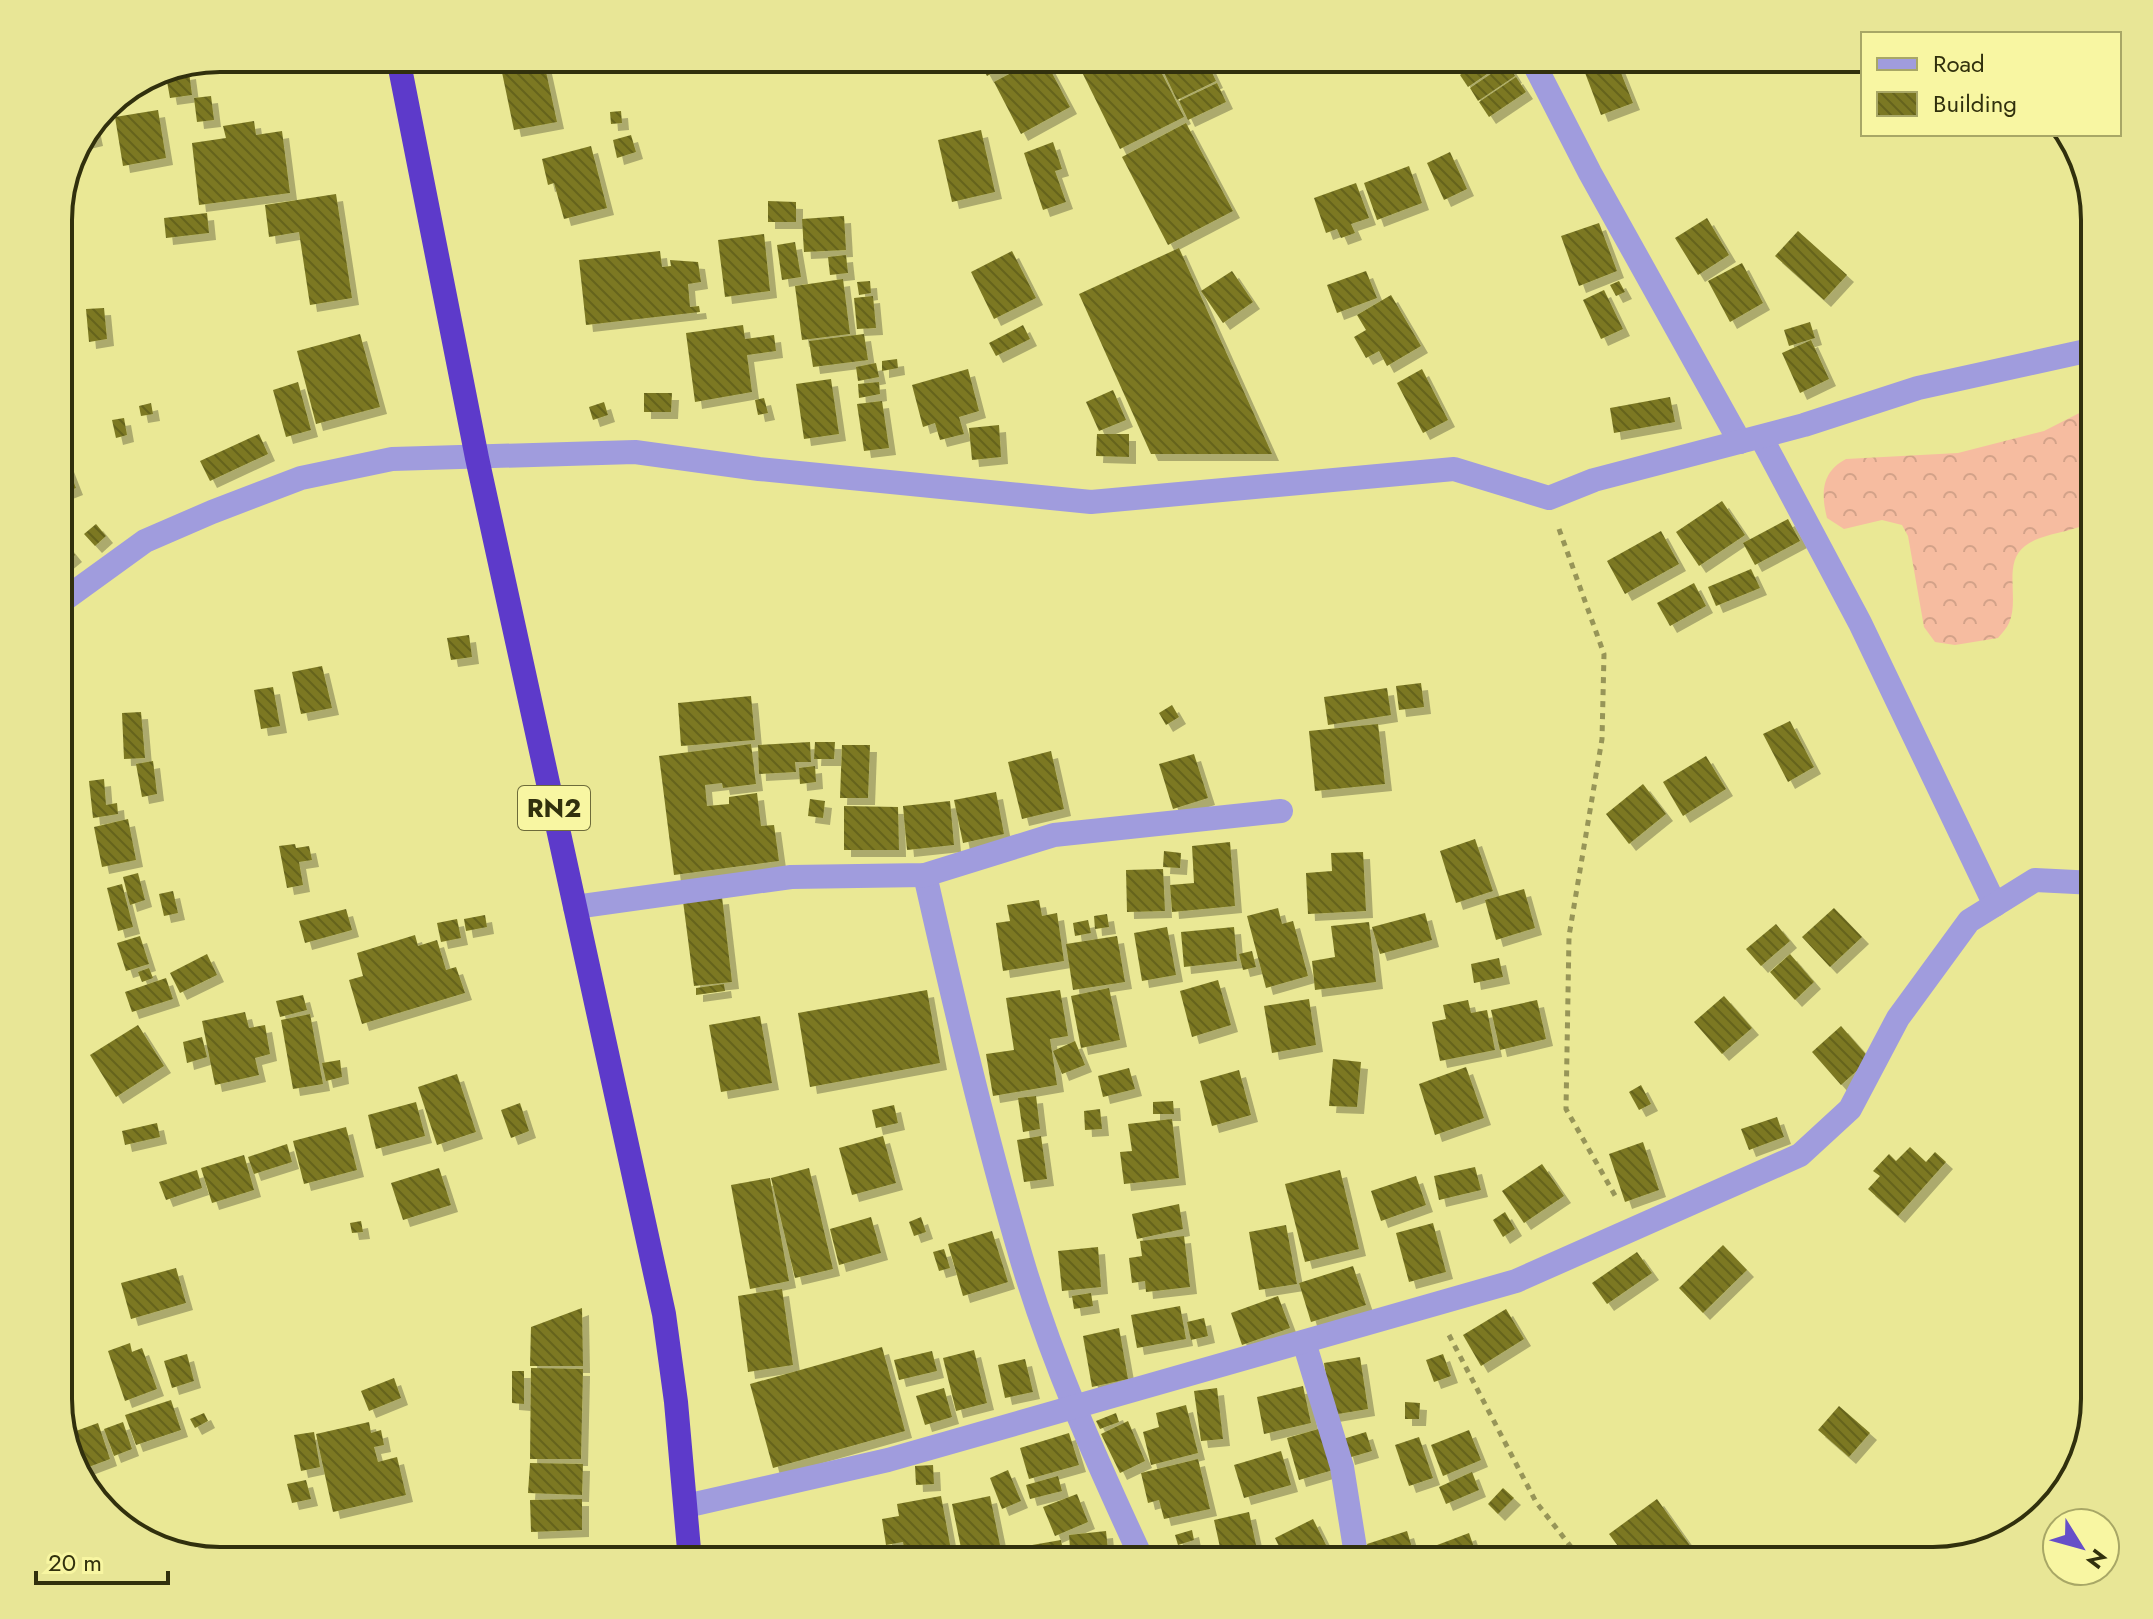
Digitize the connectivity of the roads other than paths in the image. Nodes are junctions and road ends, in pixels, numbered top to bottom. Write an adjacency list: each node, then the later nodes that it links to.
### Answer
1 (401, 72): 5 (highway, RN2)
2 (1538, 72): 4 (street)
3 (2081, 352): 4 (street)
4 (1751, 439): 5 (street); 10 (street)
5 (477, 458): 6 (street); 11 (highway, RN2)
6 (72, 594)
7 (1281, 811): 8 (street)
8 (925, 875): 11 (street); 13 (street)
9 (2081, 882): 10 (street)
10 (1995, 905): 12 (street)
11 (575, 907): 14 (highway, RN2)
12 (1304, 1342): 13 (street); 17 (street)
13 (1075, 1407): 14 (street); 16 (street)
14 (686, 1506): 15 (highway, RN2)
15 (689, 1547)
16 (1137, 1547)
17 (1355, 1547)

